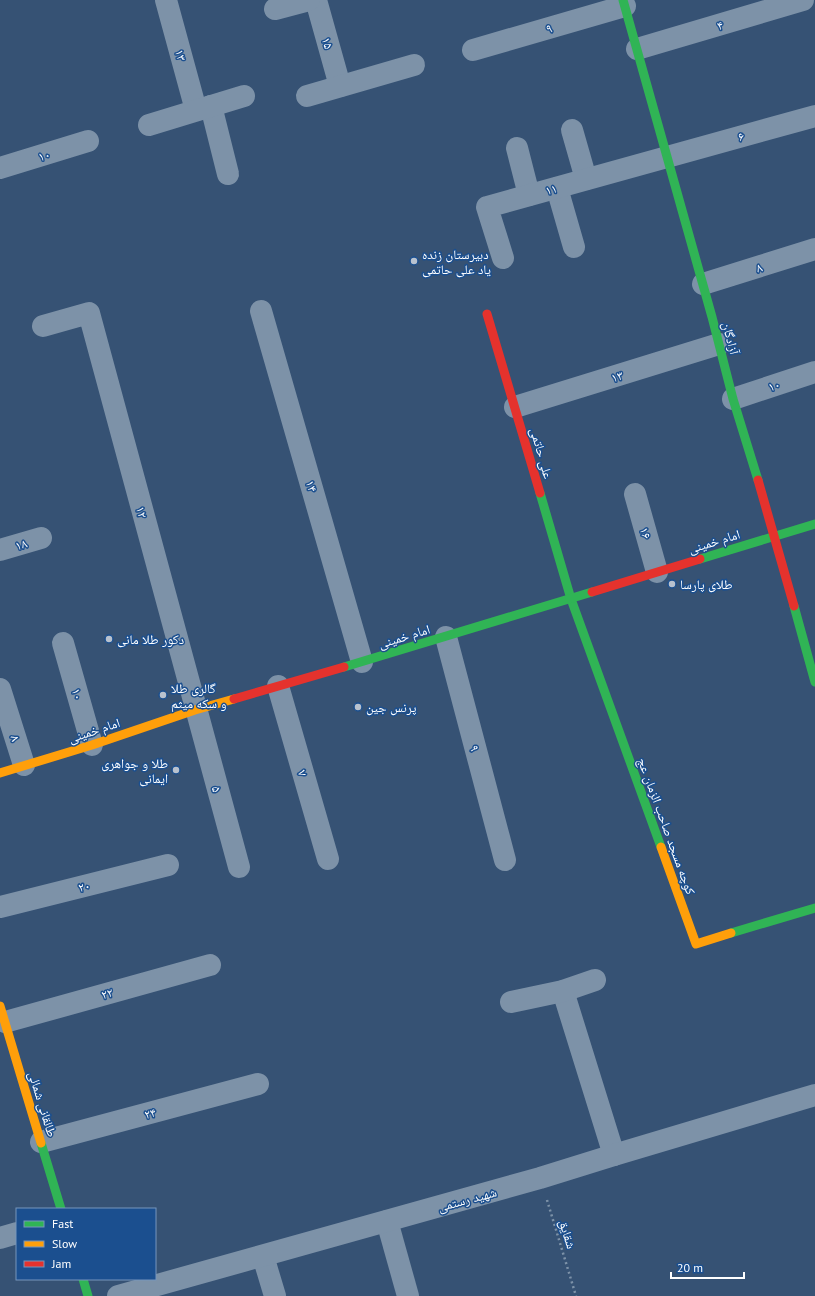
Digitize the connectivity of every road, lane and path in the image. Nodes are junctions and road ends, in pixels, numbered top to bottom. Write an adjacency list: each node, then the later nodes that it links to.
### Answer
1 (166, 0): 13 (street, ۱۳)
2 (309, 0): 6 (street)
3 (316, 0): 10 (street, ۱۵)
4 (803, 0): 7 (street, ۴)
5 (624, 3): 7 (main road, آزادگان); 8 (street, ۹)
6 (275, 9)
7 (637, 49): 19 (main road, آزادگان)
8 (473, 50)
9 (414, 65): 10 (street)
10 (340, 86): 12 (street)
11 (244, 96): 13 (street)
12 (307, 96)
13 (203, 108): 15 (street); 21 (street, ۱۳)
14 (815, 116): 19 (street, ۶)
15 (148, 125)
16 (572, 130): 22 (street)
17 (88, 141): 20 (street, ۱۰)
18 (517, 148): 24 (street)
19 (667, 157): 22 (street, ۱۱); 28 (main road, آزادگان)
20 (0, 168)
21 (228, 174)
22 (586, 179): 23 (street, ۱۱)
23 (557, 188): 24 (street, ۱۱); 25 (street)
24 (529, 195): 27 (street, ۱۱)
25 (574, 247)
26 (815, 249): 28 (street, ۸)
27 (503, 258)
28 (703, 284): 32 (main road, آزادگان)
29 (261, 311): 46 (street, ۱۴)
30 (487, 314): 35 (main road, علی حاتمی)
31 (43, 326): 50 (street, ۱۲)
32 (719, 344): 34 (main road, آزادگان); 35 (street, ۱۳)
33 (815, 372): 34 (street, ۱۰)
34 (733, 399): 38 (main road, آزادگان)
35 (515, 408): 42 (main road, علی حاتمی)
36 (635, 494): 41 (street, ۱۶)
37 (815, 524): 38 (main road, امام خمینی)
38 (774, 536): 41 (main road, امام خمینی); 44 (main road, آزادگان)
39 (41, 538): 40 (street, ۱۸)
40 (0, 550)
41 (658, 572): 42 (main road, امام خمینی)
42 (571, 599): 43 (main road, امام خمینی); 59 (main road, کوچه مسجد صاحب الزمان عج)
43 (446, 637): 46 (main road, امام خمینی); 55 (street, ۹)
44 (809, 638): 47 (main road, آزادگان)
45 (63, 643): 51 (street, ۱۰)
46 (362, 662): 48 (main road, امام خمینی)
47 (815, 682)
48 (278, 686): 50 (main road, امام خمینی); 54 (street, ۷)
49 (0, 689): 52 (street, ۸)
50 (196, 710): 51 (main road, امام خمینی); 57 (street, ۵)
51 (92, 745): 52 (main road, امام خمینی)
52 (24, 765): 53 (main road, امام خمینی)
53 (0, 773)
54 (328, 859)
55 (505, 860)
56 (168, 865): 58 (street, ۲۰)
57 (239, 867)
58 (0, 908)
59 (815, 908)
60 (210, 965): 64 (street, ۲۲)
61 (595, 980): 62 (street)
62 (563, 991): 63 (street); 68 (street)
63 (511, 1002)
64 (2, 1014): 67 (main road, طالقانی شمالی)
65 (258, 1084): 67 (street, ۲۴)
66 (815, 1095): 68 (street, شهید رستمی)
67 (41, 1142): 70 (main road, طالقانی شمالی)
68 (614, 1155): 69 (street, شهید رستمی)
69 (540, 1178): 71 (street, شهید رستمی); 80 (path, شقایق)
70 (61, 1208)
71 (387, 1221): 74 (street, شهید رستمی); 79 (street)
72 (16, 1233): 73 (street)
73 (0, 1238)
74 (263, 1256): 77 (street, شهید رستمی); 78 (street)
75 (82, 1280): 76 (main road)
76 (88, 1296)
77 (118, 1296)
78 (275, 1296)
79 (408, 1296)
80 (576, 1296)

